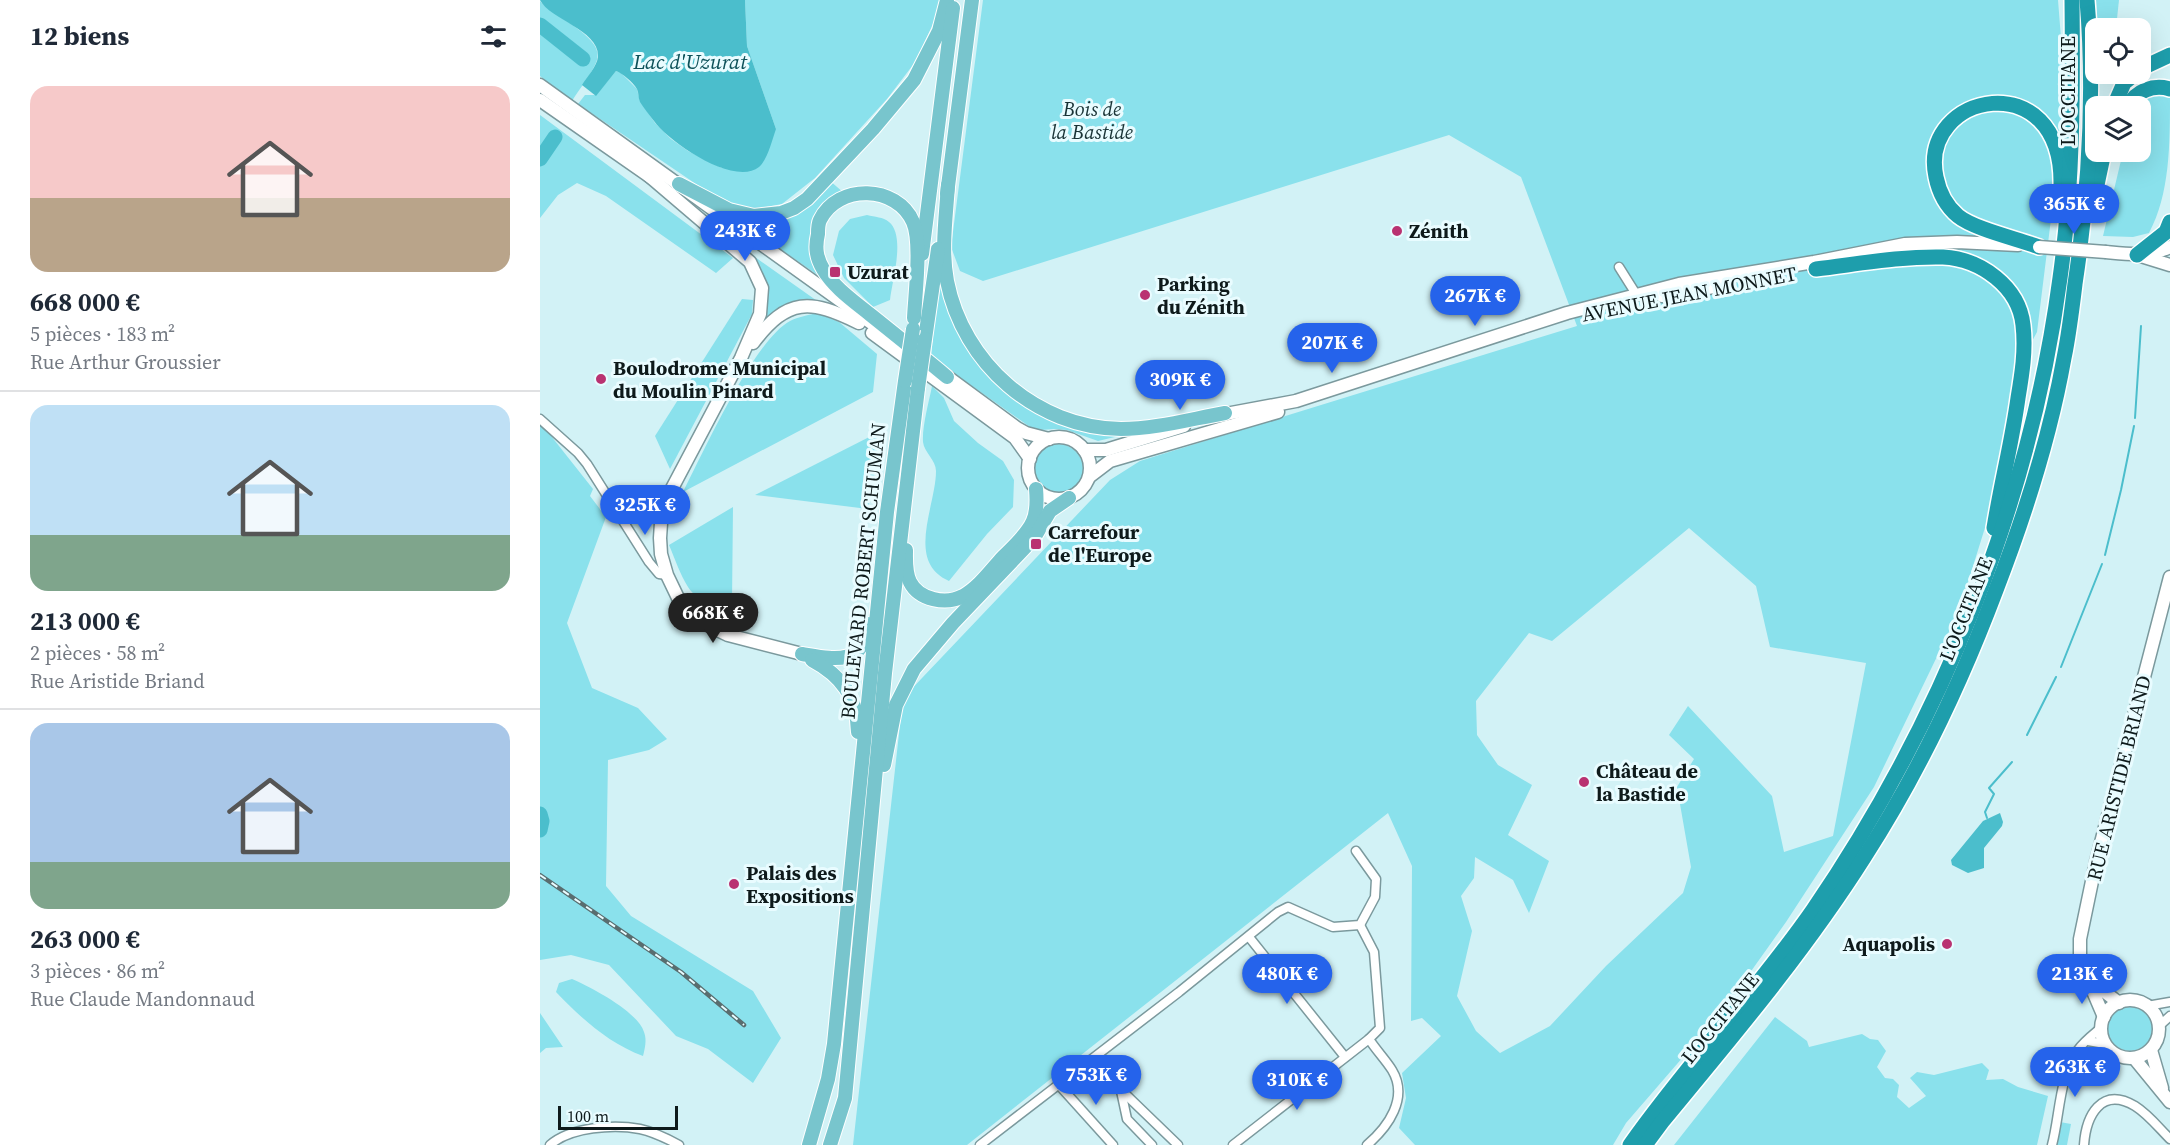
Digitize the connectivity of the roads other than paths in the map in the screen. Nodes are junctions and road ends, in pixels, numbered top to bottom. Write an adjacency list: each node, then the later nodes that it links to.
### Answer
1 (947, 0): 15 (main road)
2 (954, 0): 30 (main road, BOULEVARD ROBERT SCHUMAN)
3 (972, 0): 16 (main road, BOULEVARD ROBERT SCHUMAN)
4 (2072, 0): 18 (highway, L'OCCITANE)
5 (2087, 0): 24 (highway, L'OCCITANE)
6 (2170, 55): 7 (highway)
7 (2151, 64)
8 (540, 85): 15 (main road)
9 (2170, 89): 10 (highway)
10 (2137, 96)
11 (540, 100): 14 (main road)
12 (2102, 162): 17 (highway)
13 (2108, 162): 17 (highway)
14 (648, 175): 29 (main road); 31 (main road)
15 (678, 184): 32 (main road)
16 (948, 185): 33 (main road); 41 (main road, BOULEVARD ROBERT SCHUMAN, bridge)
17 (2098, 189): 24 (highway)
18 (2067, 222): 21 (highway); 45 (highway, L'OCCITANE)
19 (2170, 222): 23 (highway)
20 (1917, 245): 21 (main road, AVENUE JEAN MONNET); 27 (main road, AVENUE JEAN MONNET); 28 (main road, AVENUE JEAN MONNET)
21 (2039, 247): 23 (main road, AVENUE JEAN MONNET, bridge)
22 (2170, 247): 23 (main road, AVENUE JEAN MONNET)
23 (2137, 255): 25 (main road, AVENUE JEAN MONNET)
24 (2079, 262): 84 (highway, L'OCCITANE)
25 (2170, 265)
26 (1619, 267): 28 (street)
27 (1816, 269): 38 (main road, AVENUE JEAN MONNET); 45 (highway)
28 (1636, 294): 33 (main road, AVENUE JEAN MONNET)
29 (859, 323): 31 (main road); 37 (main road)
30 (914, 324): 32 (main road); 44 (main road, BOULEVARD ROBERT SCHUMAN, bridge)
31 (741, 358): 40 (main road)
32 (947, 376): 35 (main road)
33 (1225, 413): 36 (main road, AVENUE JEAN MONNET)
34 (540, 419): 43 (street)
35 (1049, 439): 36 (main road); 37 (main road)
36 (1084, 450): 38 (main road)
37 (1030, 459): 39 (main road)
38 (1089, 477): 42 (main road)
39 (1036, 489): 41 (main road); 42 (main road)
40 (668, 496): 43 (street); 46 (main road)
41 (904, 498): 51 (main road, BOULEVARD ROBERT SCHUMAN)
42 (1069, 498): 51 (main road)
43 (612, 506): 46 (street)
44 (887, 512): 49 (main road); 50 (main road, BOULEVARD ROBERT SCHUMAN)
45 (1987, 572): 83 (highway, L'OCCITANE)
46 (667, 574): 49 (main road)
47 (2170, 577): 48 (main road, RUE ARISTIDE BRIAND)
48 (2168, 593): 55 (main road, RUE ARISTIDE BRIAND)
49 (802, 654): 50 (main road)
50 (859, 791): 75 (main road, BOULEVARD ROBERT SCHUMAN)
51 (869, 847): 76 (main road, BOULEVARD ROBERT SCHUMAN)
52 (1356, 851): 53 (street)
53 (1360, 925): 54 (street); 62 (street)
54 (1249, 937): 66 (street); 68 (street)
55 (2088, 979): 57 (main road); 60 (main road, RUE ARISTIDE BRIAND)
56 (2170, 1002): 58 (street)
57 (2120, 1003): 58 (main road); 60 (main road)
58 (2147, 1006): 61 (main road)
59 (2170, 1016): 61 (street)
60 (2103, 1022): 63 (street); 64 (main road)
61 (2159, 1026): 65 (main road)
62 (1369, 1039): 66 (street); 82 (street)
63 (2088, 1041): 64 (street); 85 (street)
64 (2105, 1044): 67 (main road)
65 (2151, 1050): 67 (main road); 71 (main road)
66 (1345, 1057): 81 (street)
67 (2134, 1058): 71 (main road)
68 (1091, 1060): 69 (street); 70 (street)
69 (1059, 1084): 77 (street); 78 (street)
70 (1120, 1090): 79 (street); 80 (street)
71 (2167, 1097)
72 (2170, 1139): 86 (street)
73 (550, 1145): 74 (street)
74 (679, 1145)
75 (809, 1145)
76 (830, 1145)
77 (980, 1145)
78 (1113, 1145)
79 (1152, 1145)
80 (1178, 1145)
81 (1233, 1145)
82 (1367, 1145)
83 (1630, 1145)
84 (1646, 1145)
85 (2052, 1145)
86 (2084, 1145)

